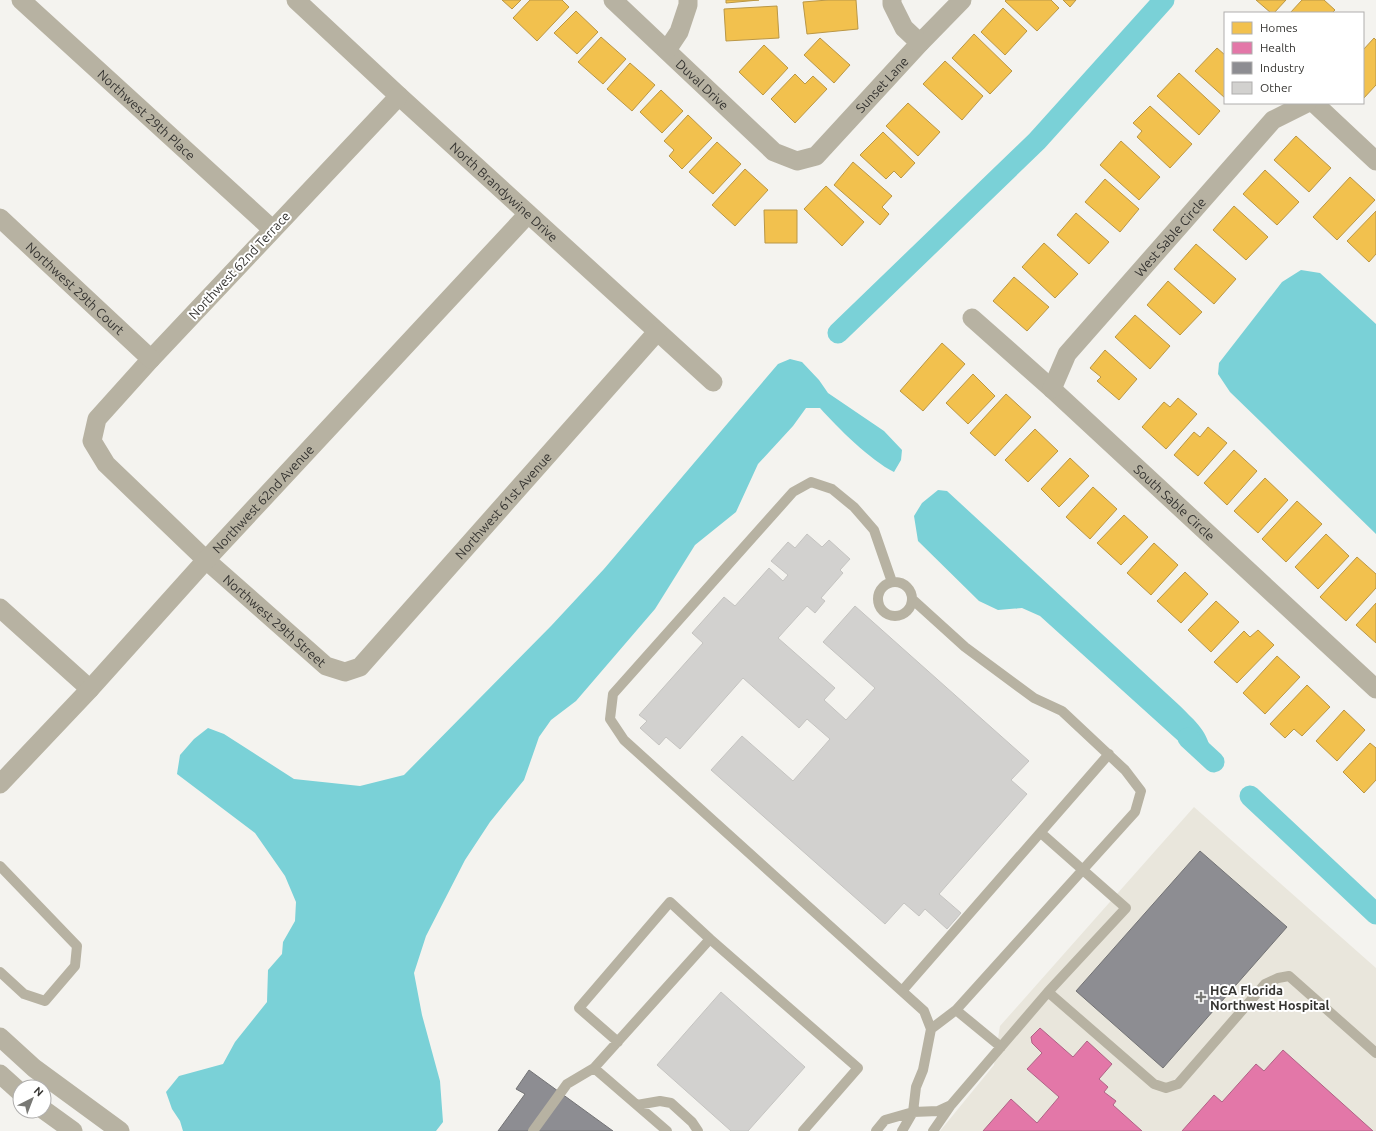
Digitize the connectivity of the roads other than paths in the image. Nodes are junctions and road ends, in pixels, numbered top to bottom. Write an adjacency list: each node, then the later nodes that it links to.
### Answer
1 (21, 0): 16 (street, Northwest 29th Place)
2 (296, 0): 9 (street, North Brandywine Drive)
3 (613, 0): 8 (street, Duval Drive)
4 (688, 0): 8 (street)
5 (892, 0): 7 (street)
6 (962, 0): 7 (street, Sunset Lane)
7 (920, 43): 12 (street, Sunset Lane)
8 (667, 50): 12 (street, Duval Drive)
9 (399, 96): 14 (street, North Brandywine Drive); 16 (street, Northwest 62nd Terrace)
10 (1305, 104): 21 (street, West Sable Circle)
11 (1315, 104): 13 (street)
12 (797, 161)
13 (1376, 161)
14 (528, 214): 18 (street, North Brandywine Drive); 23 (street, Northwest 62nd Avenue)
15 (0, 218): 19 (street, Northwest 29th Court)
16 (272, 229): 19 (street, Northwest 62nd Terrace)
17 (972, 318): 21 (street, South Sable Circle)
18 (657, 332): 20 (street, North Brandywine Drive); 27 (street, Northwest 61st Avenue)
19 (151, 359): 22 (street, Northwest 62nd Terrace)
20 (713, 382)
21 (1052, 389): 29 (street, South Sable Circle)
22 (92, 441): 23 (street, Northwest 29th Street)
23 (206, 560): 27 (street, Northwest 29th Street); 28 (street, Northwest 62nd Avenue)
24 (892, 582): 25 (lane); 25 (lane); 37 (lane)
25 (912, 599): 30 (lane)
26 (0, 608): 28 (street)
27 (345, 672)
28 (90, 689): 31 (street, Northwest 62nd Avenue)
29 (1376, 689)
30 (1109, 754): 32 (lane); 34 (lane)
31 (0, 784)
32 (1041, 833): 34 (lane); 37 (lane)
33 (0, 866): 36 (lane)
34 (1084, 870): 38 (lane); 39 (lane)
35 (710, 939): 42 (lane); 42 (lane); 57 (lane)
36 (0, 972)
37 (902, 991): 40 (lane)
38 (1048, 992): 43 (lane); 44 (lane)
39 (956, 1010): 40 (lane); 43 (lane)
40 (931, 1029): 50 (lane)
41 (0, 1037): 53 (street)
42 (618, 1042): 45 (lane)
43 (1000, 1048): 49 (lane)
44 (1376, 1053)
45 (594, 1068): 48 (lane); 54 (lane)
46 (0, 1074): 47 (street)
47 (12, 1085)
48 (637, 1105): 55 (lane); 56 (lane)
49 (951, 1105): 50 (lane); 60 (lane)
50 (913, 1112): 58 (lane); 59 (lane)
51 (52, 1116): 52 (street)
52 (73, 1131)
53 (120, 1131)
54 (533, 1131)
55 (667, 1131)
56 (698, 1131)
57 (803, 1131)
58 (876, 1131)
59 (902, 1131)
60 (933, 1131)

